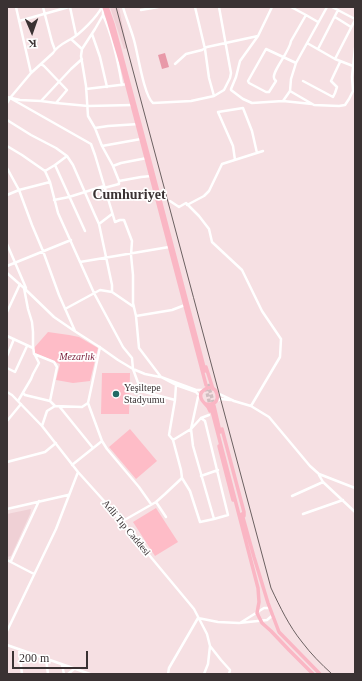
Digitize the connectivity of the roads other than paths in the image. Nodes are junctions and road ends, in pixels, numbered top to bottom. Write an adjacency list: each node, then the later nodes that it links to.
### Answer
1 (16, 7): 21 (street)
2 (44, 7): 16 (street)
3 (70, 7): 16 (street); 25 (street)
4 (103, 7): 17 (street); 25 (street); 47 (main road)
5 (107, 7): 47 (main road)
6 (123, 7): 51 (street)
7 (158, 7): 14 (street)
8 (195, 7): 32 (street)
9 (219, 7): 28 (street)
10 (272, 7): 26 (street)
11 (291, 7): 18 (street)
12 (327, 7): 22 (street)
13 (332, 7): 15 (street)
14 (141, 10)
15 (338, 10): 19 (street); 20 (street)
16 (45, 14): 21 (street); 34 (street)
17 (103, 15): 24 (street); 47 (street)
18 (306, 15): 22 (street); 35 (street)
19 (335, 17): 23 (street); 33 (street)
20 (355, 20): 23 (street)
21 (20, 21): 44 (street)
22 (318, 22): 29 (street)
23 (352, 28): 37 (street)
24 (92, 34): 31 (street); 48 (street)
25 (76, 35): 27 (street)
26 (258, 36): 28 (street); 54 (street)
27 (71, 39): 31 (street); 34 (street)
28 (225, 42): 32 (street); 51 (street)
29 (307, 43): 33 (street); 39 (street)
30 (355, 48): 42 (street)
31 (82, 49): 36 (street)
32 (205, 49): 41 (street); 51 (street)
33 (318, 49): 37 (street)
34 (55, 50): 40 (street)
35 (284, 57): 35 (street); 39 (street)
36 (82, 59): 46 (street); 49 (street)
37 (335, 59): 38 (street)
38 (340, 62): 42 (street); 45 (street)
39 (296, 63): 50 (street)
40 (41, 64): 44 (street); 46 (street)
41 (175, 64)
42 (353, 66): 43 (street)
43 (354, 71): 58 (street)
44 (31, 73): 52 (street)
45 (303, 81)
46 (59, 82): 53 (street); 56 (street)
47 (126, 84): 48 (street); 57 (main road)
48 (107, 87): 49 (street)
49 (86, 89): 59 (street)
50 (290, 91): 54 (street); 58 (street)
51 (214, 96)
52 (9, 97): 53 (street); 55 (street); 78 (street)
53 (41, 101): 56 (street)
54 (282, 101): 58 (street)
55 (7, 103)
56 (56, 103): 59 (street)
57 (133, 105): 59 (street); 61 (main road)
58 (314, 105)
59 (88, 106): 62 (street)
60 (7, 120): 68 (street)
61 (138, 124): 62 (street); 63 (main road)
62 (95, 128): 65 (street)
63 (142, 138): 65 (street); 69 (main road)
64 (7, 146): 74 (street)
65 (102, 146): 72 (street)
66 (264, 151): 67 (street)
67 (257, 153): 70 (street); 70 (street)
68 (67, 156): 71 (street); 80 (street)
69 (147, 158): 72 (street); 75 (main road)
70 (235, 160): 85 (street)
71 (55, 165): 74 (street); 82 (street)
72 (113, 166): 76 (street)
73 (7, 168): 79 (street)
74 (45, 172): 77 (street)
75 (152, 176): 76 (street); 91 (main road); 104 (main road)
76 (119, 181): 78 (street)
77 (50, 182): 79 (street); 83 (street)
78 (104, 187): 80 (street); 86 (street)
79 (19, 190): 81 (street); 92 (street)
80 (84, 192): 82 (street); 87 (street)
81 (7, 195)
82 (69, 197): 83 (street); 88 (street)
83 (54, 200): 89 (street)
84 (170, 201): 85 (street)
85 (187, 205): 139 (street)
86 (112, 214): 87 (street); 93 (street)
87 (99, 224): 94 (street)
88 (85, 231)
89 (71, 240): 92 (street); 96 (street)
90 (7, 246): 95 (street)
91 (169, 247): 93 (street); 104 (main road)
92 (43, 251): 95 (street); 106 (street)
93 (131, 253): 94 (street); 105 (street)
94 (107, 258): 96 (street); 102 (street)
95 (15, 262): 97 (street); 101 (street)
96 (80, 262): 103 (street)
97 (7, 266)
98 (7, 273): 99 (street)
99 (20, 284): 100 (street); 107 (street)
100 (24, 288): 101 (street); 114 (street)
101 (27, 290): 109 (street)
102 (112, 292): 103 (street); 105 (street)
103 (94, 293): 106 (street); 118 (street)
104 (186, 304): 108 (street); 120 (main road); 123 (main road); 124 (main road)
105 (133, 305): 108 (street)
106 (65, 309): 109 (street)
107 (7, 312)
108 (136, 316): 119 (street)
109 (75, 331): 113 (street)
110 (7, 336): 111 (street)
111 (14, 339): 112 (street); 116 (street)
112 (27, 346): 114 (street); 117 (street)
113 (100, 347): 118 (street); 134 (street)
114 (33, 348): 115 (street)
115 (34, 354): 126 (street); 131 (street)
116 (7, 356)
117 (7, 368)
118 (133, 369): 119 (street); 129 (street)
119 (161, 377): 121 (street); 122 (street)
120 (207, 384)
121 (176, 385): 122 (street); 129 (street)
122 (182, 386): 124 (street); 128 (street)
123 (213, 388): 124 (main road); 127 (main road)
124 (203, 390): 128 (main road)
125 (7, 392): 130 (street, Adli Tıp Caddesi)
126 (23, 393): 130 (street); 131 (street)
127 (217, 393): 132 (main road); 133 (street)
128 (199, 398): 136 (main road); 145 (street)
129 (175, 400): 147 (street)
130 (18, 401): 135 (street, Adli Tıp Caddesi)
131 (50, 401): 137 (street)
132 (216, 401): 133 (street); 136 (main road); 171 (main road)
133 (234, 401): 139 (street)
134 (88, 403): 138 (street); 146 (street)
135 (21, 404): 143 (street); 144 (street, Adli Tıp Caddesi)
136 (206, 404): 141 (main road)
137 (55, 406): 138 (street); 144 (street)
138 (59, 406): 149 (street)
139 (251, 406): 154 (street)
140 (212, 407): 171 (main road)
141 (210, 414): 142 (street); 171 (main road)
142 (201, 418): 145 (street); 152 (street)
143 (7, 421)
144 (42, 426): 148 (street, Adli Tıp Caddesi)
145 (191, 429): 147 (street); 155 (street)
146 (102, 440): 149 (street); 164 (street)
147 (173, 440): 156 (street)
148 (56, 444): 150 (street); 151 (street, Adli Tıp Caddesi)
149 (93, 448): 151 (street)
150 (7, 462)
151 (72, 465): 153 (street, Adli Tıp Caddesi)
152 (218, 470): 155 (street); 169 (street)
153 (78, 472): 159 (street); 170 (street, Adli Tıp Caddesi)
154 (319, 474): 157 (street); 158 (street)
155 (201, 476): 169 (street)
156 (182, 478): 163 (street); 169 (street)
157 (324, 482): 160 (street); 161 (street)
158 (355, 488)
159 (69, 494): 162 (street); 174 (street)
160 (292, 496)
161 (343, 500): 166 (street); 167 (street)
162 (39, 501): 165 (street); 173 (street)
163 (156, 502): 164 (street); 168 (street)
164 (151, 504): 170 (street)
165 (7, 509)
166 (355, 512)
167 (302, 514)
168 (166, 517)
169 (214, 519)
170 (121, 522): 178 (street, Adli Tıp Caddesi)
171 (243, 524): 175 (main road); 176 (main road)
172 (7, 560): 173 (street)
173 (11, 561): 174 (street)
174 (34, 574): 181 (street)
175 (270, 608): 176 (street); 177 (main road)
176 (257, 612): 179 (main road); 180 (street)
177 (273, 616): 179 (street); 197 (main road)
178 (198, 618): 180 (street); 183 (street, Adli Tıp Caddesi); 193 (street)
179 (262, 622): 180 (street); 196 (main road)
180 (239, 623)
181 (7, 631)
182 (7, 645): 184 (street)
183 (210, 646): 194 (street); 195 (street, Adli Tıp Caddesi)
184 (19, 649): 185 (street); 188 (street)
185 (46, 659): 186 (street); 189 (street)
186 (62, 665): 187 (street); 190 (street)
187 (74, 669): 191 (street); 192 (street)
188 (22, 674)
189 (48, 674)
190 (64, 674)
191 (68, 674)
192 (90, 674)
193 (168, 674)
194 (204, 674)
195 (229, 674)
196 (313, 674)
197 (320, 674)

